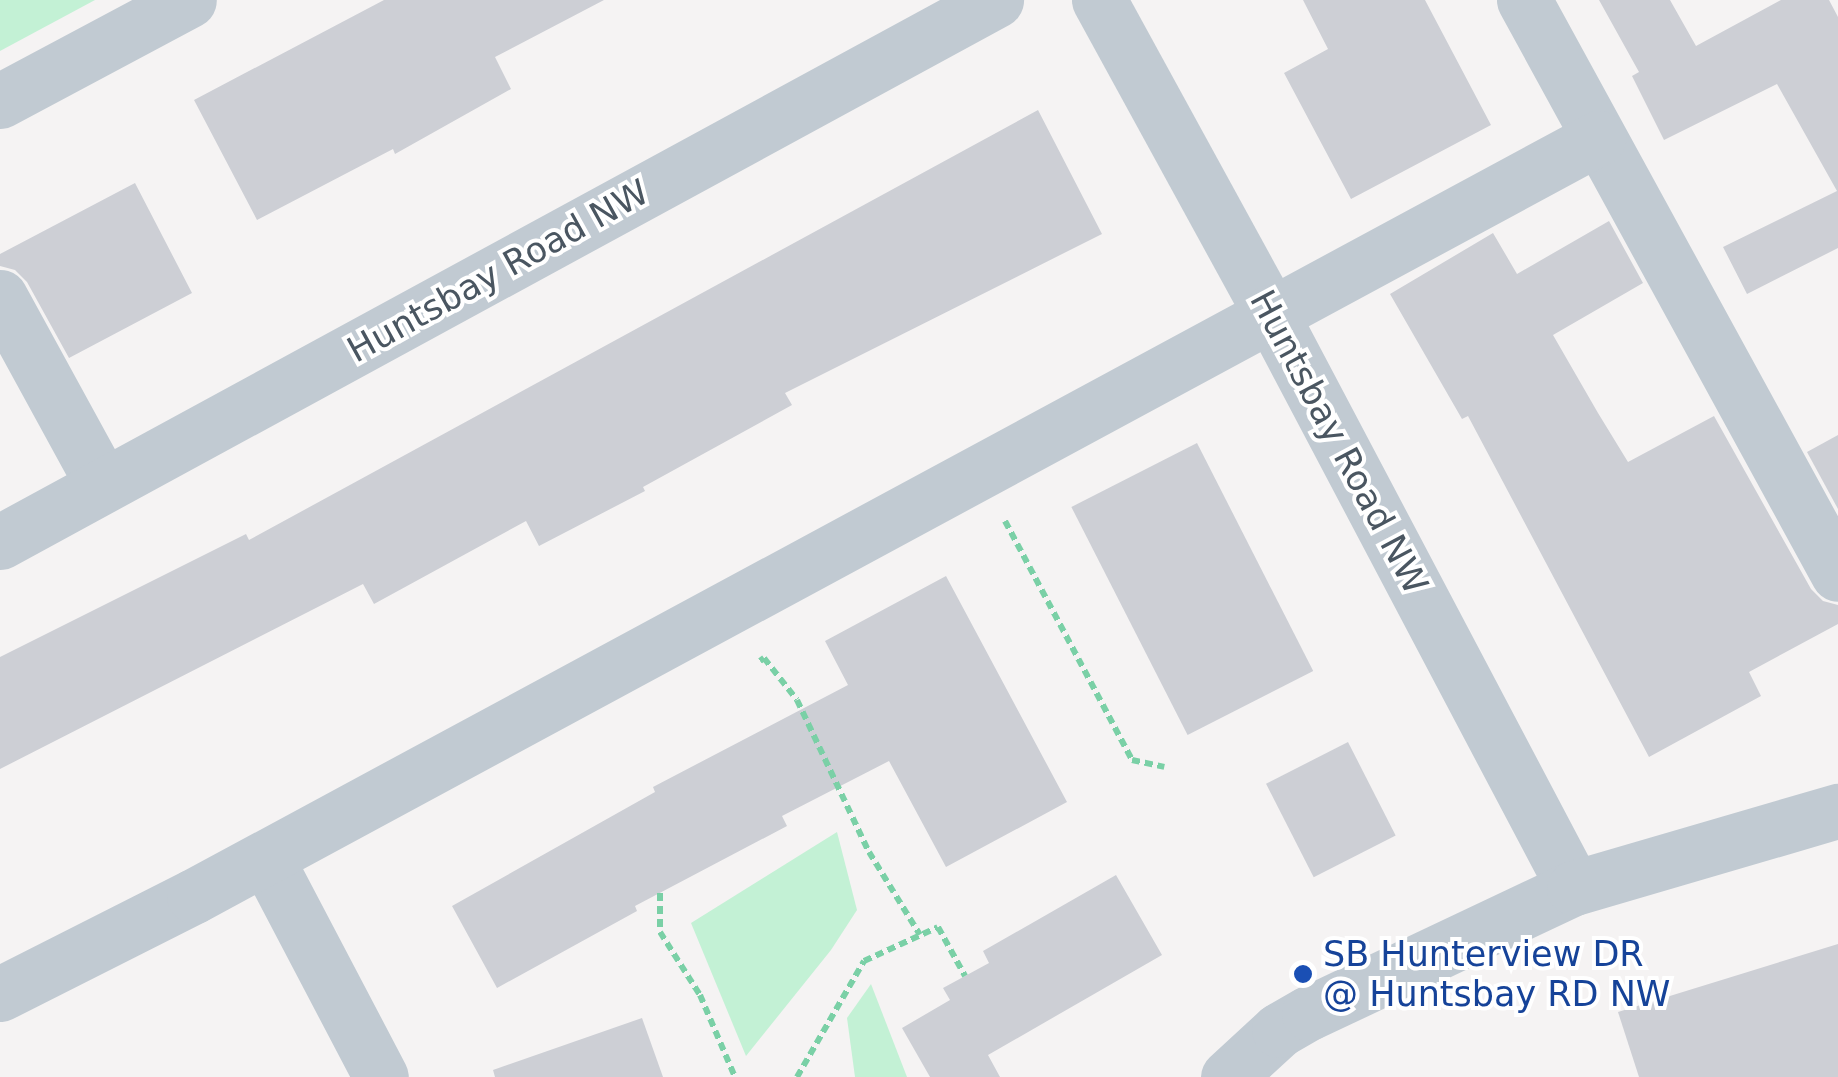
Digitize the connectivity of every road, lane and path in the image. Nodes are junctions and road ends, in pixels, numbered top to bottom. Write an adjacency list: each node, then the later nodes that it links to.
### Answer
1 (189, 0): 5 (street)
2 (996, 0): 9 (street, Huntsbay Road NW)
3 (1098, 0): 8 (street, Huntsbay Road NW)
4 (1524, 0): 6 (street)
5 (0, 101)
6 (1598, 138): 8 (street); 12 (street)
7 (0, 298): 9 (street)
8 (1270, 312): 18 (street); 19 (street, Huntsbay Road NW)
9 (103, 485): 11 (street, Huntsbay Road NW)
10 (987, 531): 16 (path)
11 (0, 542)
12 (1838, 574)
13 (781, 648): 14 (path)
14 (764, 658): 15 (path); 21 (path)
15 (747, 667)
16 (1164, 767)
17 (1838, 811): 19 (street)
18 (266, 858): 23 (street); 24 (street)
19 (1574, 888): 27 (street)
20 (660, 893): 25 (path)
21 (920, 935): 22 (path); 26 (path)
22 (965, 976)
23 (0, 994)
24 (381, 1077)
25 (735, 1077)
26 (797, 1077)
27 (1228, 1077)

